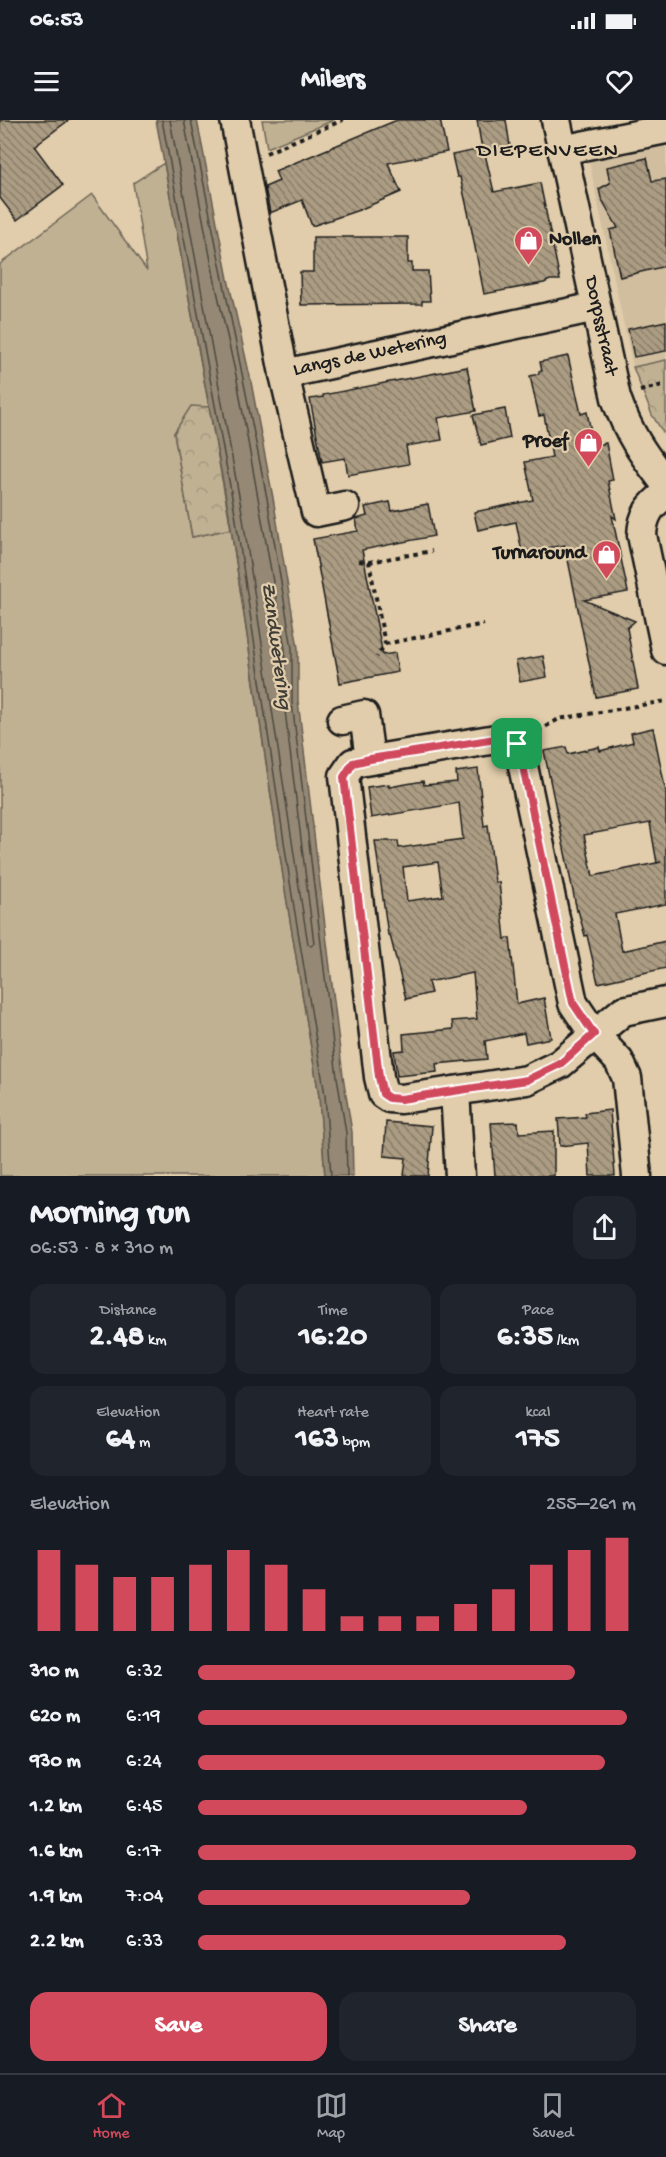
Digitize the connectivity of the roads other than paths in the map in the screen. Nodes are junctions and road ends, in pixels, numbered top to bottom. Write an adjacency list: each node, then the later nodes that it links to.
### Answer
1 (235, 120): 6 (street, Langs de Wetering)
2 (556, 120): 4 (street, Dorpsstraat)
3 (666, 129): 4 (street)
4 (562, 150): 5 (street, Dorpsstraat)
5 (596, 308): 6 (street, Langs de Wetering); 7 (street, Dorpsstraat)
6 (284, 374): 9 (street)
7 (666, 484)
8 (666, 494): 10 (street)
9 (345, 506)
10 (666, 650)
11 (342, 720): 12 (street)
12 (370, 759): 14 (street); 15 (street)
13 (666, 1002): 14 (street)
14 (594, 1034): 15 (street); 17 (street)
15 (455, 1090): 16 (street)
16 (460, 1176)
17 (636, 1176)

